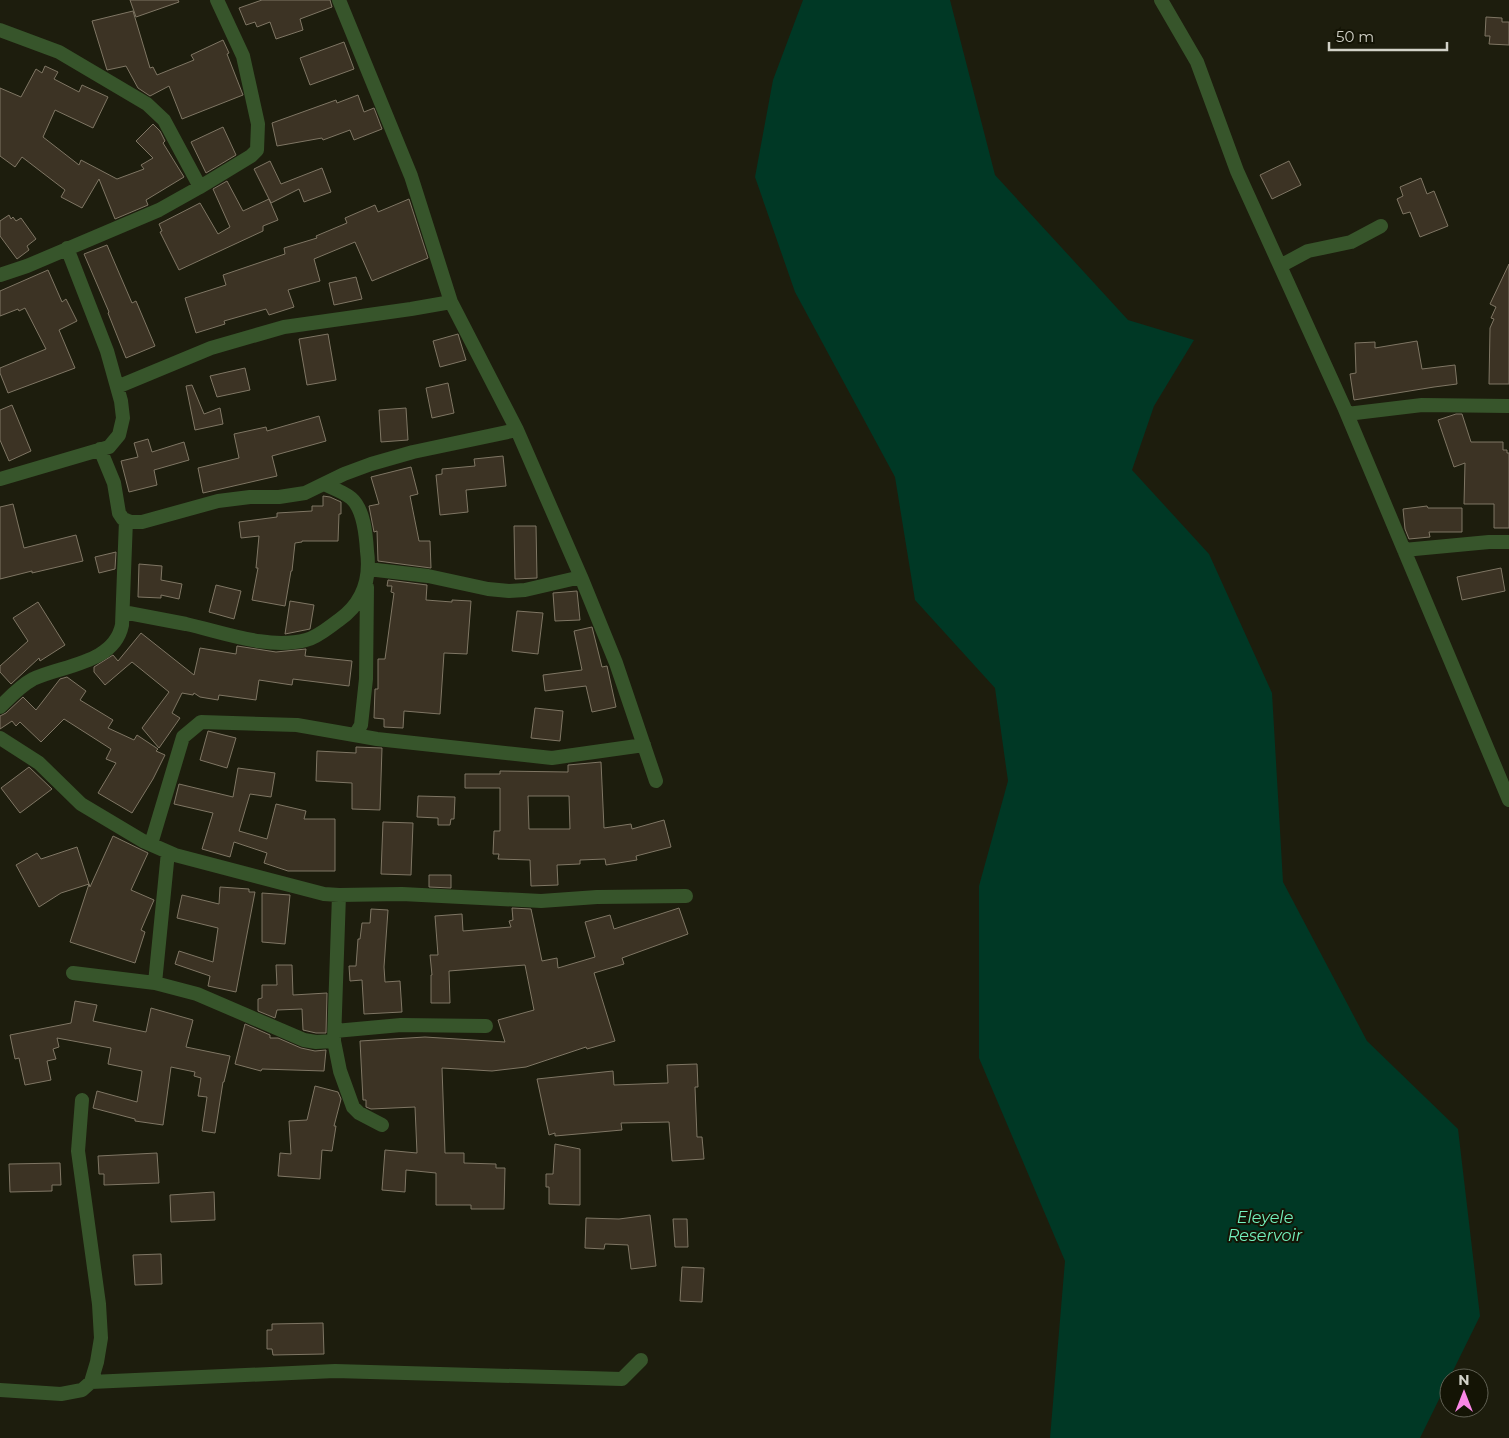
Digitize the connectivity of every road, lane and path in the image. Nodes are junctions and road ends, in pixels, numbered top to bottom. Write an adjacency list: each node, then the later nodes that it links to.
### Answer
1 (216, 0): 5 (street)
2 (338, 0): 10 (street)
3 (1161, 0): 8 (street)
4 (0, 30): 5 (street)
5 (200, 188): 7 (street)
6 (1381, 226): 8 (street)
7 (66, 248): 9 (street); 11 (street)
8 (1280, 266): 13 (street)
9 (0, 275)
10 (451, 302): 11 (street); 14 (street)
11 (117, 387): 15 (street)
12 (1509, 406): 13 (street)
13 (1347, 414): 20 (street)
14 (517, 430): 17 (street); 22 (street)
15 (100, 449): 16 (street); 18 (street)
16 (0, 479)
17 (324, 484): 18 (street); 21 (street)
18 (126, 520): 23 (street)
19 (1509, 542): 20 (street)
20 (1404, 550): 29 (street)
21 (368, 575): 22 (street); 23 (street); 25 (street)
22 (580, 577): 27 (street)
23 (123, 612): 24 (street)
24 (0, 707)
25 (355, 735): 27 (street); 30 (street)
26 (0, 738): 30 (street)
27 (644, 745): 28 (street)
28 (656, 781)
29 (1509, 800)
30 (151, 844): 31 (street)
31 (168, 852): 32 (street); 35 (street)
32 (339, 895): 33 (street); 37 (street)
33 (686, 896)
34 (73, 973): 35 (street)
35 (155, 983): 37 (street)
36 (486, 1026): 37 (street)
37 (334, 1036): 39 (street)
38 (82, 1100): 41 (street)
39 (382, 1125)
40 (641, 1360): 41 (street)
41 (91, 1382): 42 (street)
42 (0, 1390)

